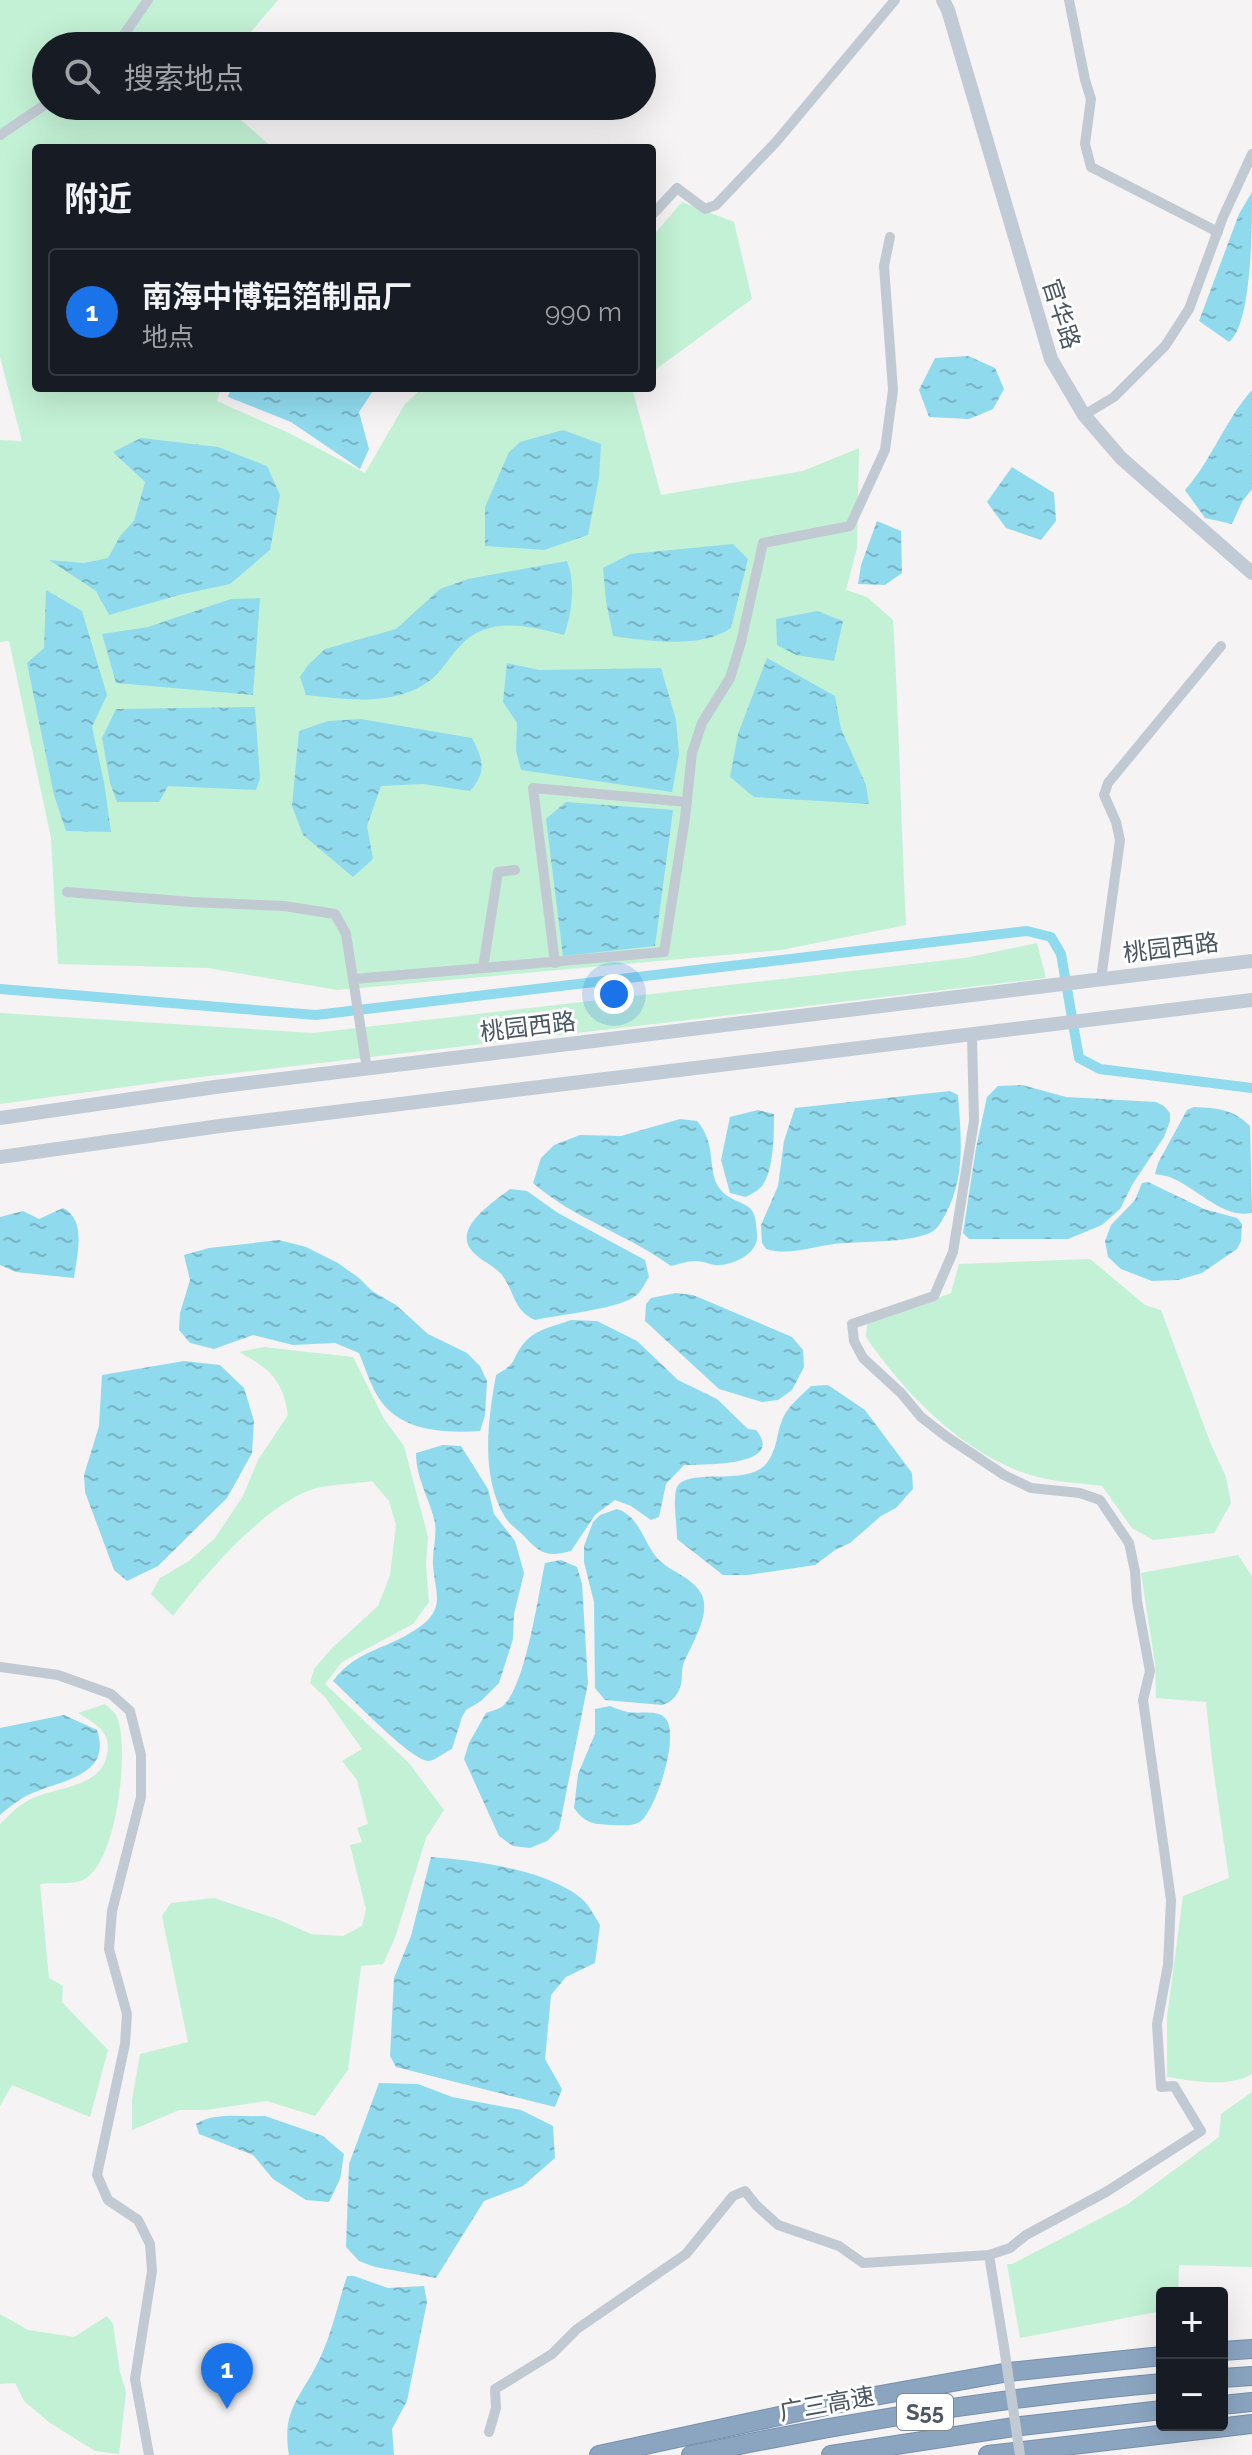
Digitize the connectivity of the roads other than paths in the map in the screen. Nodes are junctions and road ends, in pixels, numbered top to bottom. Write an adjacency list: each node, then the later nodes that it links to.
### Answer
1 (148, 0): 5 (street)
2 (895, 0): 9 (street)
3 (943, 0): 12 (main road, 官华路)
4 (1069, 0): 10 (street)
5 (126, 32)
6 (32, 113): 7 (street)
7 (0, 135)
8 (1252, 154): 10 (street)
9 (656, 211)
10 (1218, 232): 12 (street)
11 (890, 237): 15 (street)
12 (1084, 415): 13 (main road, 官华路)
13 (1252, 573)
14 (1221, 646): 22 (street)
15 (687, 802): 19 (street); 19 (street)
16 (515, 870): 20 (street)
17 (67, 892): 21 (street)
18 (1252, 961): 22 (main road, 桃园西路)
19 (555, 963): 20 (street)
20 (483, 968): 21 (street)
21 (354, 979): 25 (street)
22 (1094, 980): 25 (main road, 桃园西路)
23 (1252, 1000): 24 (main road)
24 (972, 1035): 27 (main road); 29 (street)
25 (367, 1069): 26 (main road, 桃园西路)
26 (0, 1118)
27 (0, 1157)
28 (0, 1667): 41 (street)
29 (989, 2255): 40 (street); 46 (street, bridge)
30 (1252, 2349): 31 (highway)
31 (1228, 2351)
32 (1156, 2357): 42 (highway)
33 (1252, 2376): 34 (highway)
34 (1228, 2378)
35 (1156, 2384): 43 (highway, 广三高速 / S55)
36 (1252, 2402): 37 (highway)
37 (1228, 2404)
38 (1156, 2411): 44 (highway, S55)
39 (1252, 2424): 45 (highway)
40 (489, 2432)
41 (149, 2455)
42 (599, 2455)
43 (691, 2455)
44 (831, 2455)
45 (988, 2455)
46 (1020, 2455)

